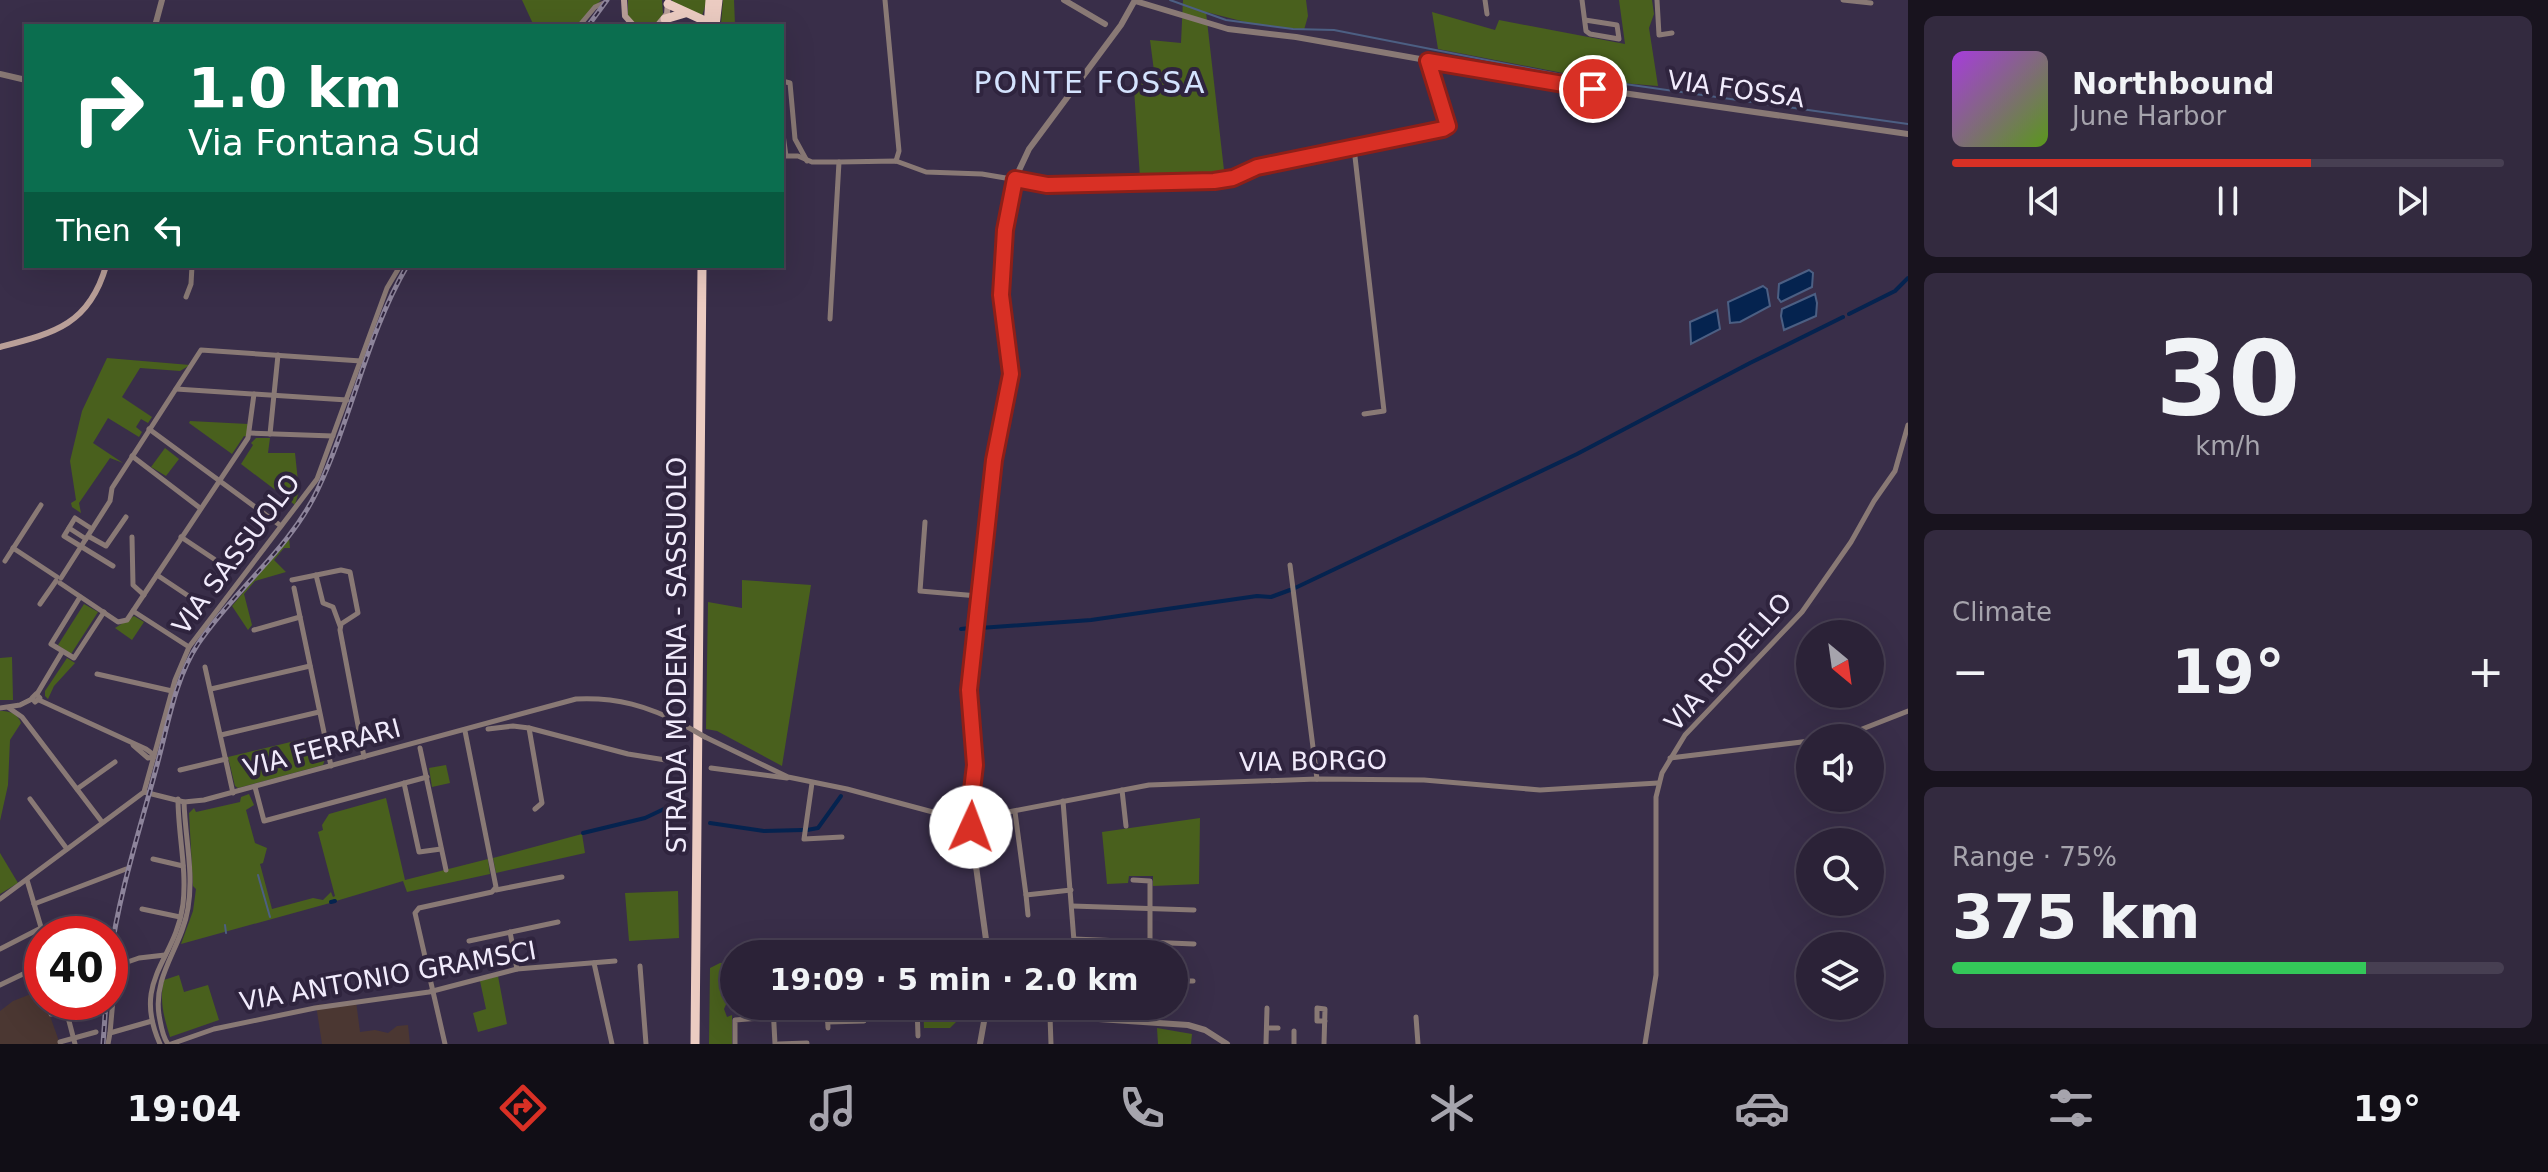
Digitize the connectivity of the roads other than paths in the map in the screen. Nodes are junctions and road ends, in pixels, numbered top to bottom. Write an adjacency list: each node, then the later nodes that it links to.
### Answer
1 (162, 0): 20 (street)
2 (624, 0): 16 (main road)
3 (885, 0): 39 (street)
4 (1064, 0): 28 (street)
5 (1135, 0): 17 (street); 31 (street, VIA FOSSA)
6 (1485, 0): 15 (street)
7 (1582, 0): 18 (street)
8 (1657, 0): 29 (street)
9 (1843, 0): 13 (street)
10 (713, 1): 25 (highway, bridge); 27 (highway, bridge)
11 (668, 2): 14 (highway); 19 (main road)
12 (604, 3): 21 (street)
13 (1871, 3)
14 (687, 14): 19 (highway); 24 (highway); 26 (highway)
15 (1487, 14)
16 (625, 16): 22 (main road); 23 (main road)
17 (1124, 19): 28 (street); 30 (street)
18 (1585, 20): 18 (street)
19 (661, 22)
20 (156, 24)
21 (581, 24)
22 (621, 24)
23 (632, 24)
24 (700, 24)
25 (704, 24)
26 (712, 24)
27 (717, 24)
28 (1105, 24): 30 (street)
29 (1672, 33)
30 (1104, 47): 41 (street)
31 (1428, 61): 35 (street, VIA FOSSA); 36 (street)
32 (0, 74): 33 (street)
33 (24, 80)
34 (784, 82): 38 (street)
35 (1908, 134)
36 (1354, 148): 41 (street); 56 (street)
37 (784, 155): 38 (street)
38 (807, 161): 40 (street)
39 (896, 161): 40 (street); 41 (street)
40 (839, 162): 48 (street)
41 (1015, 179): 86 (street)
42 (105, 268): 49 (main road)
43 (192, 268): 47 (street)
44 (399, 268): 51 (street, VIA SASSUOLO)
45 (700, 268): 226 (highway, STRADA MODENA - SASSUOLO)
46 (700, 268): 226 (highway, STRADA MODENA - SASSUOLO)
47 (186, 297)
48 (830, 319)
49 (0, 347)
50 (278, 355): 51 (street); 52 (street); 54 (street)
51 (361, 361): 55 (street, VIA SASSUOLO)
52 (175, 389): 53 (street); 58 (street)
53 (254, 394): 54 (street); 59 (street)
54 (273, 395): 55 (street); 60 (street)
55 (347, 400): 61 (street, VIA SASSUOLO)
56 (1364, 414)
57 (1908, 425): 123 (street, VIA RODELLO)
58 (149, 429): 62 (street); 63 (street)
59 (250, 433): 60 (street); 63 (street)
60 (270, 434): 61 (street)
61 (333, 436): 68 (street, VIA SASSUOLO)
62 (132, 456): 65 (street); 70 (street)
63 (220, 480): 65 (street); 68 (street)
64 (41, 505): 75 (street)
65 (200, 508): 73 (street)
66 (126, 517): 71 (street)
67 (925, 522): 86 (street)
68 (281, 526): 95 (street, VIA SASSUOLO)
69 (69, 528): 70 (street); 71 (street); 74 (street)
70 (92, 529): 71 (street)
71 (87, 537): 74 (street)
72 (132, 537): 85 (street)
73 (181, 537): 76 (street); 80 (street)
74 (81, 547): 79 (street); 82 (street)
75 (13, 548): 77 (street); 82 (street)
76 (214, 559)
77 (5, 561)
78 (1290, 565): 132 (street)
79 (113, 566)
80 (157, 575): 85 (street); 88 (street)
81 (316, 575): 83 (street); 93 (street); 93 (street)
82 (58, 580): 87 (street); 89 (street)
83 (292, 580)
84 (294, 588): 92 (street)
85 (144, 595): 90 (street)
86 (978, 596): 144 (street)
87 (80, 597): 91 (street); 96 (street)
88 (190, 597)
89 (40, 604)
90 (133, 611): 91 (street); 95 (street)
91 (104, 612): 96 (street)
92 (300, 617): 94 (street); 97 (street)
93 (340, 626): 121 (street)
94 (254, 630)
95 (189, 647): 101 (street, VIA SASSUOLO)
96 (62, 652): 102 (street)
97 (310, 666): 100 (street); 106 (street)
98 (205, 667): 100 (street)
99 (97, 674): 101 (street)
100 (211, 689): 113 (street)
101 (172, 691): 116 (street, VIA SASSUOLO)
102 (36, 698): 104 (street); 117 (street)
103 (0, 708): 104 (street)
104 (9, 708): 137 (street)
105 (1908, 711): 108 (street)
106 (319, 712): 113 (street); 126 (street)
107 (509, 717): 109 (street); 112 (street, VIA FERRARI); 131 (street, VIA FERRARI, bridge)
108 (1875, 724)
109 (513, 726): 110 (street); 111 (street)
110 (529, 728): 125 (street); 145 (street)
111 (488, 729)
112 (465, 731): 114 (street, VIA FERRARI); 164 (street)
113 (221, 735): 122 (street)
114 (435, 738): 118 (street, VIA FERRARI); 119 (street)
115 (1796, 743): 123 (street)
116 (157, 746): 117 (street); 120 (street, VIA SASSUOLO)
117 (139, 747): 120 (street); 129 (street)
118 (402, 747): 119 (street); 121 (street, VIA FERRARI)
119 (420, 748): 130 (street)
120 (154, 756): 129 (street, VIA SASSUOLO)
121 (364, 757): 126 (street, VIA FERRARI)
122 (226, 759): 128 (street); 140 (street)
123 (1669, 759): 135 (street, VIA RODELLO)
124 (115, 762): 137 (street)
125 (678, 762)
126 (331, 766): 136 (street, VIA FERRARI)
127 (711, 768): 131 (street, VIA FERRARI)
128 (180, 770)
129 (148, 775): 139 (street, VIA SASSUOLO)
130 (427, 777): 133 (street); 156 (street)
131 (788, 777): 134 (street, VIA FERRARI)
132 (1317, 779): 135 (street, VIA BORGO); 138 (street, VIA BORGO)
133 (404, 783): 136 (street); 156 (street)
134 (812, 783): 147 (street, VIA FERRARI); 153 (street)
135 (1658, 783): 236 (street, VIA RODELLO)
136 (255, 787): 140 (street, VIA FERRARI)
137 (77, 789): 150 (street)
138 (1122, 790): 143 (street, VIA BORGO); 152 (street)
139 (144, 792): 142 (street, VIA FERRARI); 150 (street)
140 (233, 793): 142 (street, VIA FERRARI)
141 (30, 799): 155 (street)
142 (181, 801): 158 (street); 222 (street)
143 (1063, 801): 146 (street, VIA BORGO); 165 (street)
144 (971, 802): 148 (street); 149 (street)
145 (535, 809)
146 (1015, 812): 149 (street, VIA BORGO); 166 (street)
147 (944, 815): 148 (street, VIA FERRARI); 151 (street, VIA FERRARI)
148 (962, 815): 149 (street); 151 (street)
149 (972, 820): 151 (street); 154 (street)
150 (102, 822): 155 (street)
151 (960, 826): 154 (street)
152 (1126, 826)
153 (842, 837)
154 (972, 837): 180 (street)
155 (67, 849): 162 (street)
156 (441, 849): 160 (street)
157 (153, 859): 158 (street)
158 (183, 866): 175 (street)
159 (126, 869): 168 (street)
160 (446, 870)
161 (562, 877): 164 (street)
162 (27, 880): 167 (street); 168 (street)
163 (1133, 880): 170 (street)
164 (496, 887): 196 (street)
165 (1071, 890): 166 (street); 169 (street)
166 (1026, 895): 173 (street)
167 (0, 899)
168 (34, 904): 174 (street)
169 (1072, 906): 170 (street); 179 (street)
170 (1151, 908): 172 (street); 182 (street)
171 (142, 909): 175 (street)
172 (1194, 910)
173 (1028, 915)
174 (38, 916)
175 (180, 917): 187 (street)
176 (558, 922): 177 (street)
177 (510, 932): 183 (street); 191 (street)
178 (24, 939): 186 (street)
179 (1074, 939): 181 (street)
180 (986, 940)
181 (1093, 940)
182 (1150, 940)
183 (469, 941)
184 (1188, 944): 185 (street)
185 (1194, 944)
186 (0, 949)
187 (165, 955): 208 (street); 215 (street)
188 (615, 961): 189 (street, VIA ANTONIO GRAMSCI)
189 (594, 963): 191 (street, VIA ANTONIO GRAMSCI); 224 (street)
190 (640, 966): 225 (street)
191 (517, 969): 196 (street, VIA ANTONIO GRAMSCI)
192 (24, 974): 195 (street)
193 (1188, 981): 194 (street)
194 (1193, 981)
195 (0, 985)
196 (431, 991): 222 (street, VIA ANTONIO GRAMSCI); 223 (street)
197 (1267, 1008): 211 (street)
198 (1416, 1017): 235 (street)
199 (69, 1020): 217 (street)
200 (735, 1020): 227 (street)
201 (773, 1020): 228 (street)
202 (828, 1020): 203 (street)
203 (864, 1020)
204 (917, 1020): 216 (street)
205 (988, 1020): 229 (street)
206 (1050, 1020): 230 (street)
207 (1127, 1020): 209 (street)
208 (152, 1021): 215 (street); 221 (street)
209 (1149, 1021): 231 (street)
210 (1325, 1021): 234 (street)
211 (1267, 1028): 212 (street); 232 (street)
212 (1278, 1028)
213 (1294, 1031): 233 (street)
214 (96, 1032): 217 (street)
215 (110, 1033): 220 (street)
216 (918, 1036)
217 (74, 1041): 218 (street)
218 (60, 1042)
219 (807, 1043): 228 (street)
220 (108, 1044)
221 (160, 1044)
222 (170, 1044)
223 (445, 1044)
224 (612, 1044)
225 (646, 1044)
226 (693, 1044)
227 (735, 1044)
228 (776, 1044)
229 (980, 1044)
230 (1051, 1044)
231 (1227, 1044)
232 (1266, 1044)
233 (1294, 1044)
234 (1324, 1044)
235 (1418, 1044)
236 (1645, 1044)

